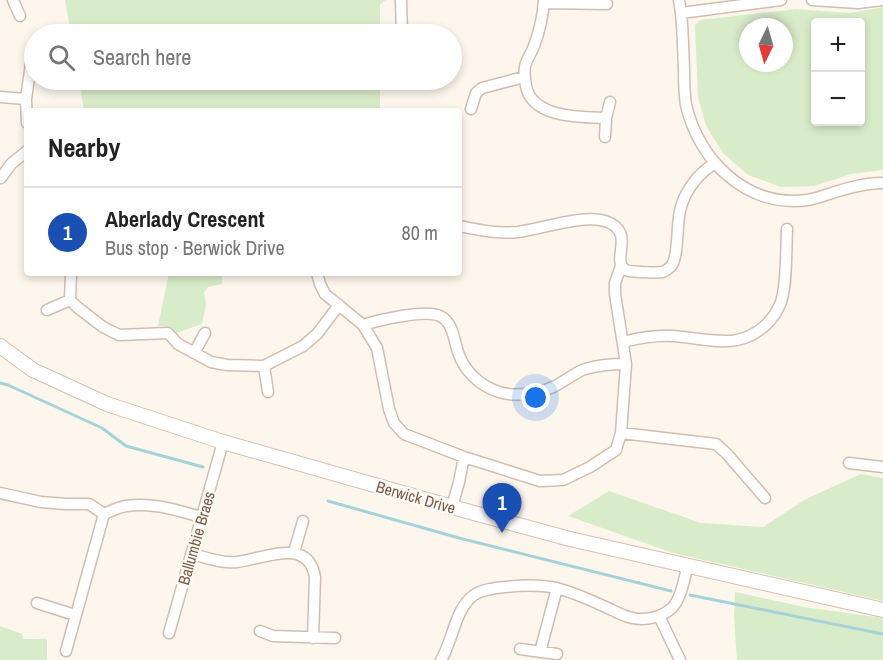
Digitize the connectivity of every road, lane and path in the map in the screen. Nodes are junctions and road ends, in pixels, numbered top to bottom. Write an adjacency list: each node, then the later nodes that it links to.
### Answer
1 (13, 0): 10 (street)
2 (401, 0): 11 (street)
3 (679, 0): 9 (street)
4 (781, 0): 9 (street)
5 (812, 0): 6 (street)
6 (883, 0)
7 (544, 1): 8 (street); 12 (street)
8 (607, 4)
9 (681, 13): 22 (street)
10 (20, 16)
11 (402, 24)
12 (524, 77): 18 (street); 19 (street)
13 (27, 90): 15 (street)
14 (0, 97): 15 (street)
15 (26, 99): 17 (street)
16 (610, 102): 19 (street)
17 (26, 108)
18 (471, 109)
19 (606, 118): 20 (street)
20 (605, 137)
21 (24, 153): 23 (street)
22 (715, 163): 24 (street); 27 (street)
23 (1, 178)
24 (883, 183)
25 (462, 227): 27 (street)
26 (787, 229): 35 (street)
27 (621, 266): 35 (street)
28 (71, 276): 30 (street)
29 (318, 276): 31 (street)
30 (70, 300): 32 (street); 37 (street)
31 (339, 305): 33 (street); 39 (street)
32 (47, 310)
33 (363, 324): 38 (street); 43 (street)
34 (205, 333): 37 (street)
35 (623, 342): 38 (street)
36 (0, 346): 42 (street, Berwick Drive)
37 (194, 353): 39 (street)
38 (626, 364): 41 (street)
39 (264, 366): 40 (street)
40 (268, 392)
41 (621, 433): 43 (street); 47 (street)
42 (223, 442): 48 (street, Berwick Drive); 50 (street, Ballumbie Braes)
43 (464, 457): 48 (street)
44 (849, 463): 45 (street)
45 (883, 467)
46 (0, 493): 49 (street)
47 (765, 498)
48 (452, 507): 54 (street, Berwick Drive)
49 (104, 514): 50 (street); 58 (street)
50 (201, 517): 53 (street, Ballumbie Braes)
51 (303, 521): 52 (street)
52 (294, 552): 53 (street); 62 (street)
53 (191, 554): 61 (street, Ballumbie Braes)
54 (688, 565): 57 (street, Berwick Drive); 59 (street)
55 (557, 588): 59 (street); 66 (street); 68 (street)
56 (37, 603): 58 (street)
57 (883, 610)
58 (75, 615): 65 (street)
59 (659, 616): 69 (street)
60 (260, 631): 62 (street)
61 (169, 633)
62 (313, 638): 63 (street)
63 (334, 638)
64 (520, 649): 66 (street)
65 (66, 651)
66 (540, 652): 67 (street)
67 (557, 654)
68 (441, 660)
69 (680, 660)

